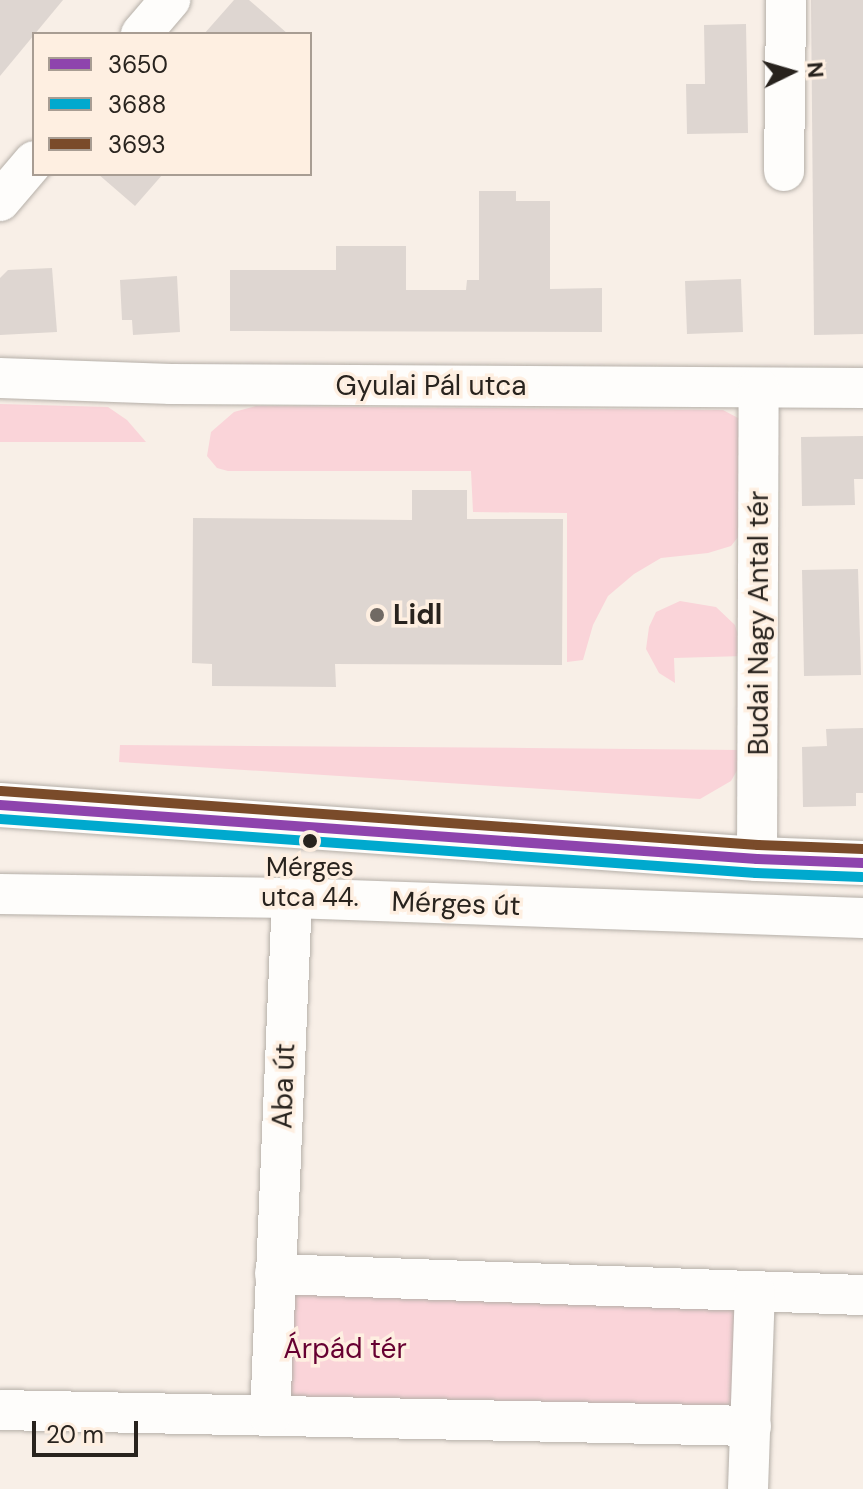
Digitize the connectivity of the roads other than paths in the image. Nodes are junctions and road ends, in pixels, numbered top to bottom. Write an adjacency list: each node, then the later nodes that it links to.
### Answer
1 (170, 0): 3 (street)
2 (786, 0): 5 (street)
3 (143, 32)
4 (32, 163): 6 (street)
5 (784, 171)
6 (0, 201)
7 (0, 378): 8 (street, Gyulai Pál utca)
8 (759, 388): 9 (street, Gyulai Pál utca); 11 (street, Budai Nagy Antal tér)
9 (863, 388)
10 (0, 805): 11 (main road)
11 (757, 859): 12 (main road)
12 (863, 863)
13 (0, 894): 14 (street, Mérges út)
14 (292, 898): 15 (street, Mérges út); 16 (street, Aba út)
15 (863, 918)
16 (275, 1274): 17 (street); 20 (street)
17 (755, 1293): 18 (street); 21 (street)
18 (863, 1295)
19 (0, 1410): 20 (street)
20 (270, 1416): 21 (street)
21 (751, 1426): 22 (street)
22 (748, 1489)

